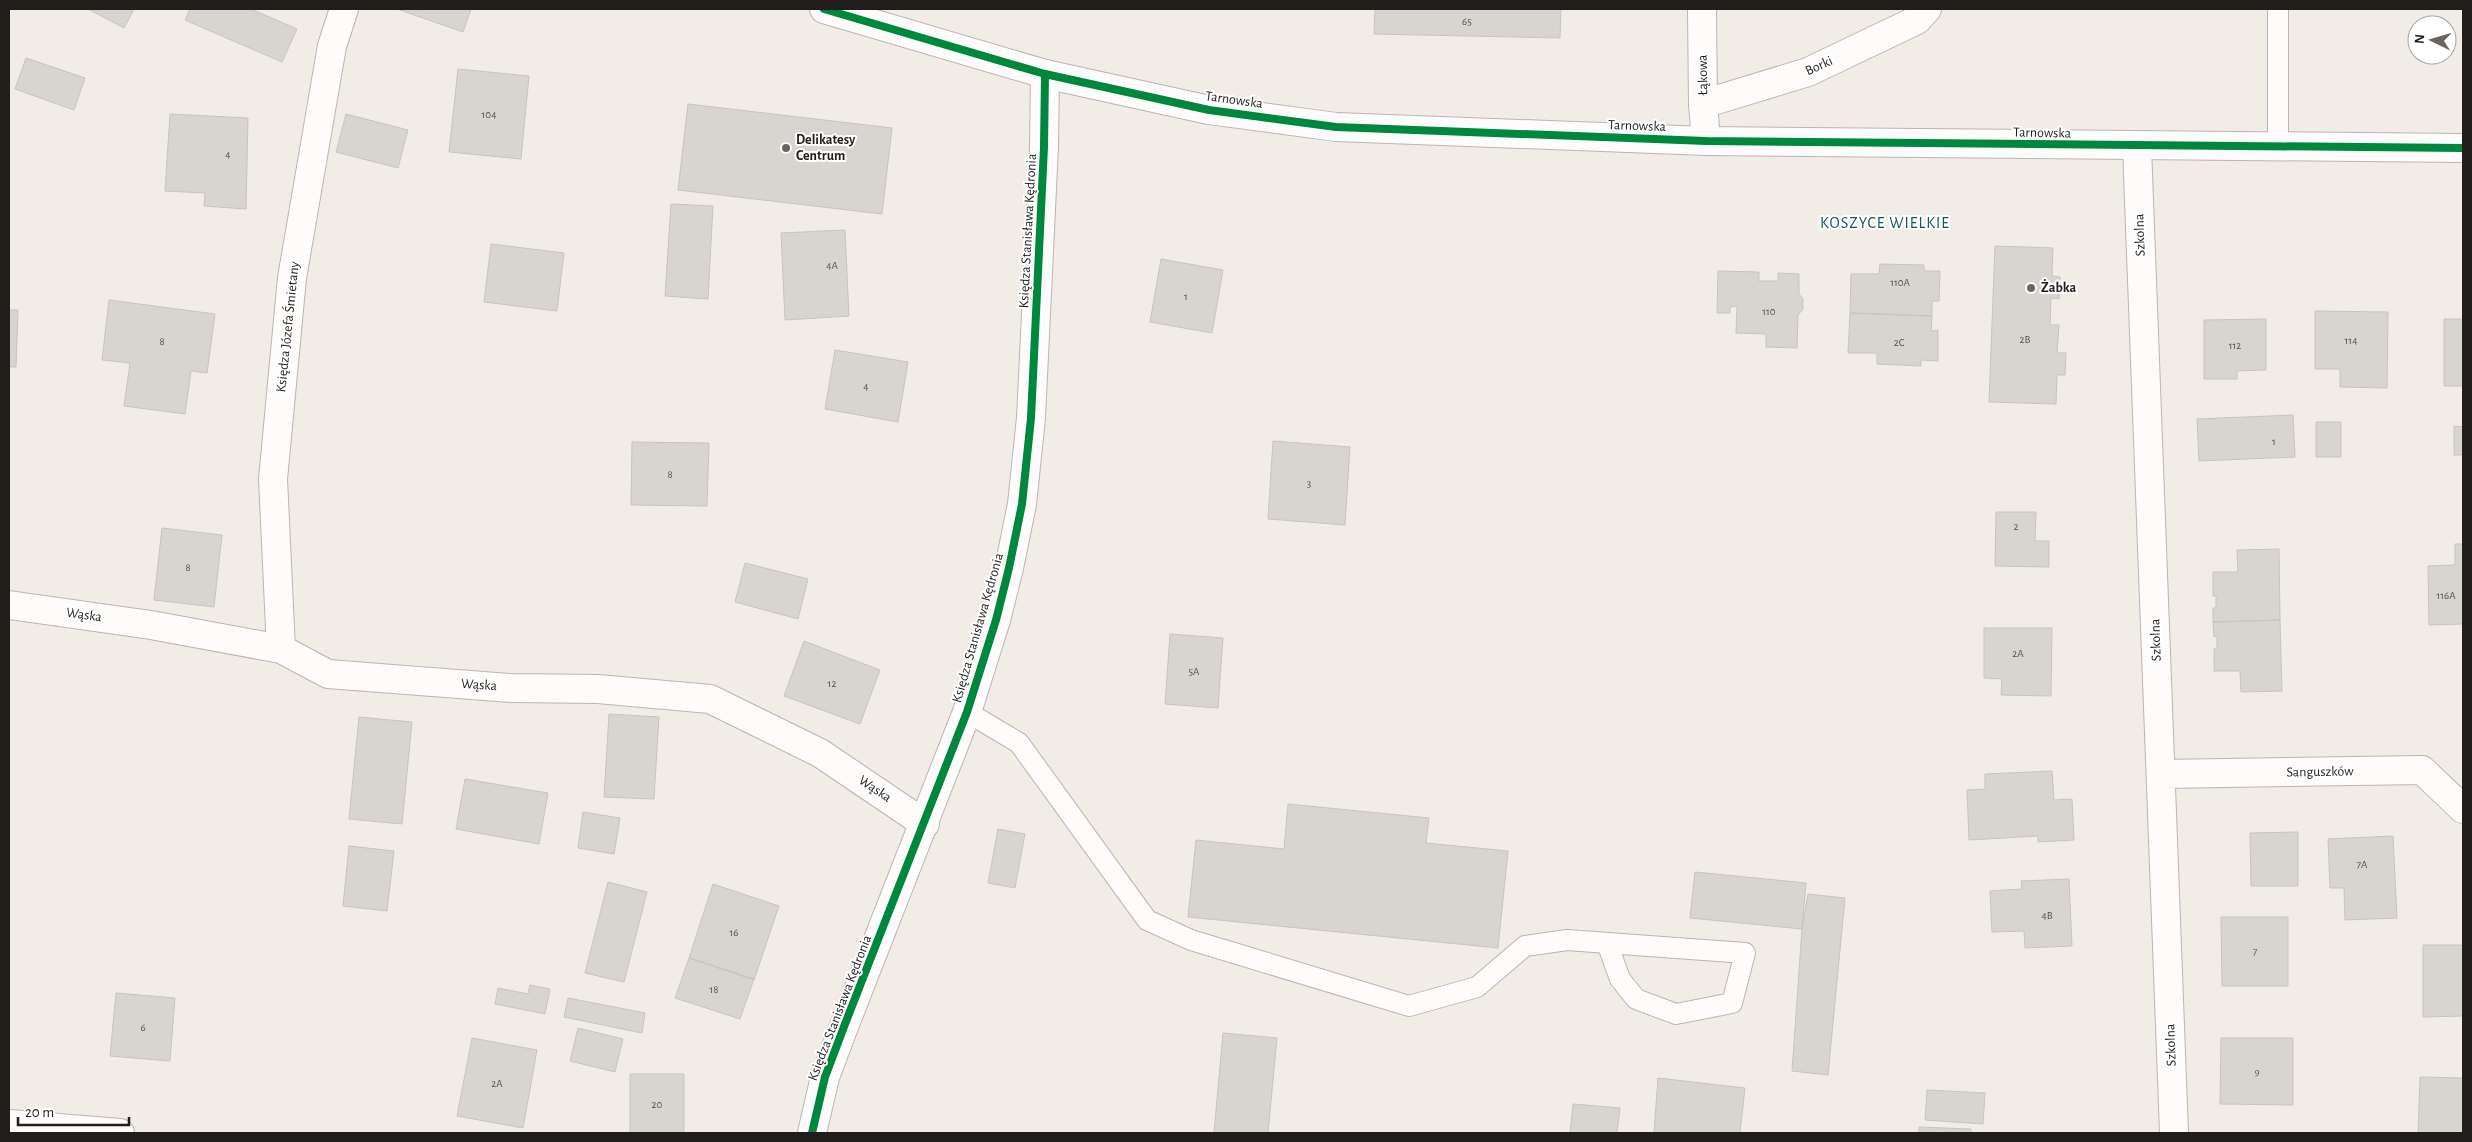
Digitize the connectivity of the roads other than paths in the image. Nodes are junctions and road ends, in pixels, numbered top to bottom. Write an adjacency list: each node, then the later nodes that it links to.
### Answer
1 (344, 9): 13 (street, Księdza Józefa Śmietany)
2 (824, 9): 6 (street, Tarnowska)
3 (1702, 9): 7 (street, Łąkowa)
4 (1926, 9): 7 (street, Borki)
5 (2278, 9): 10 (lane)
6 (1045, 74): 8 (street, Tarnowska); 14 (street, Księdza Stanisława Kędronia)
7 (1703, 104): 8 (street, Łąkowa)
8 (1706, 141): 9 (street, Tarnowska)
9 (2137, 146): 10 (street, Tarnowska); 15 (street, Szkolna)
10 (2278, 146): 11 (street, Tarnowska)
11 (2463, 148)
12 (9, 605): 13 (street, Wąska)
13 (281, 649): 17 (street, Wąska)
14 (967, 712): 17 (street, Księdza Stanisława Kędronia); 18 (lane)
15 (2161, 774): 16 (street, Sanguszków); 22 (street, Szkolna)
16 (2463, 809)
17 (925, 824): 21 (street, Księdza Stanisława Kędronia)
18 (1607, 943): 18 (lane)
19 (9, 1124): 20 (street)
20 (120, 1133)
21 (812, 1133)
22 (2174, 1133)

